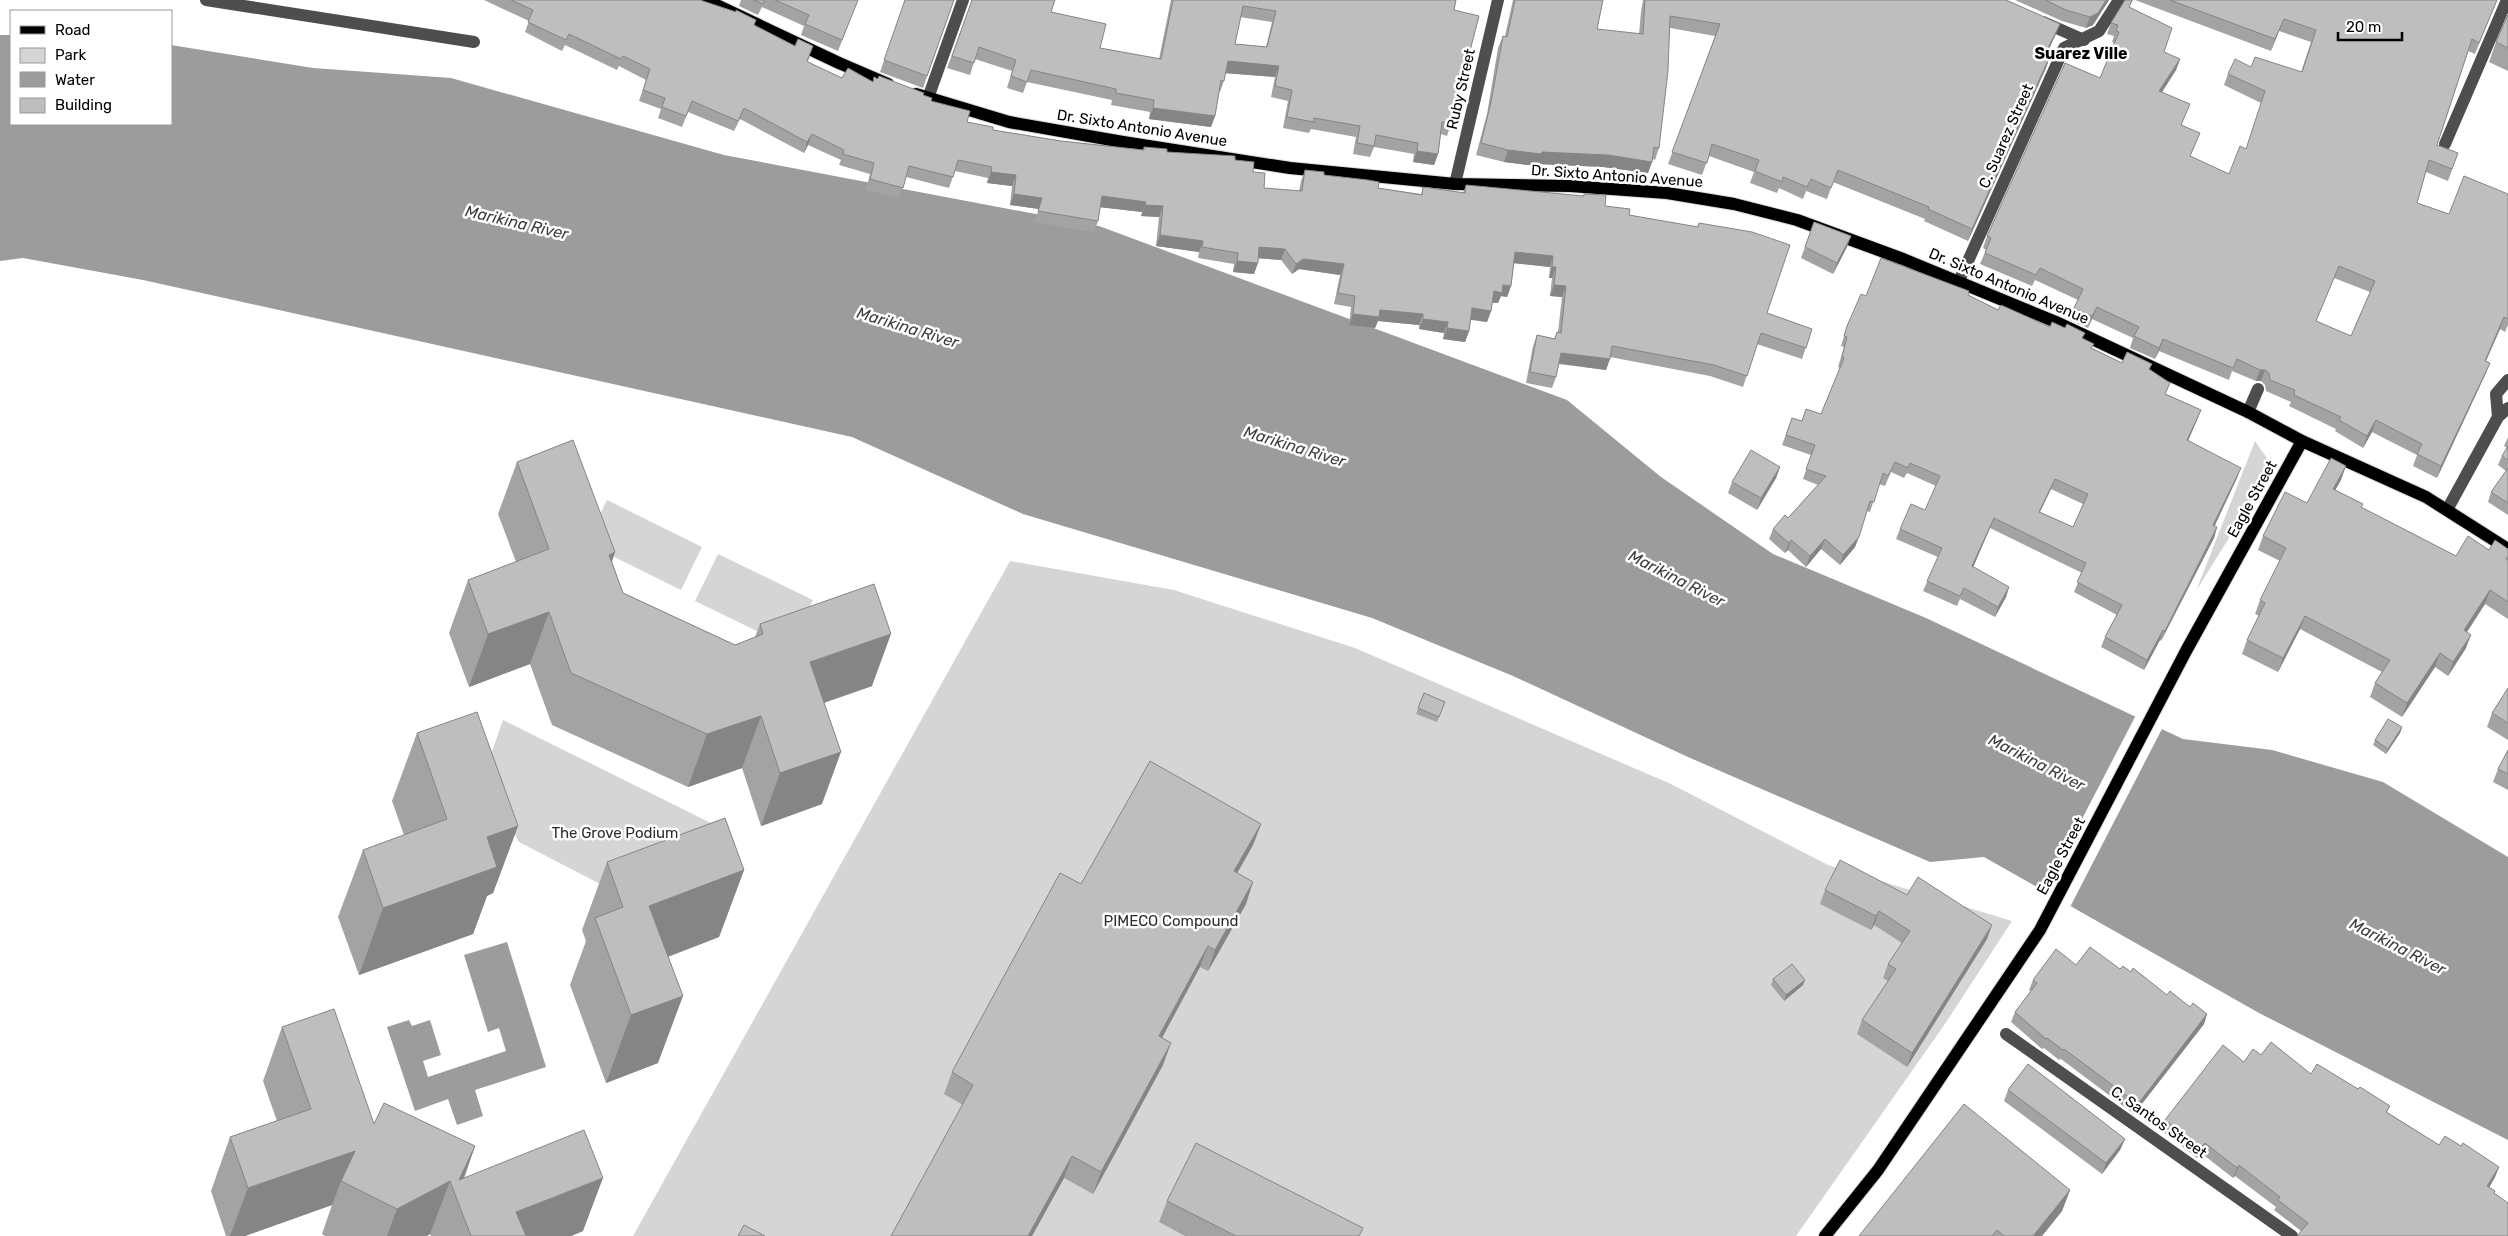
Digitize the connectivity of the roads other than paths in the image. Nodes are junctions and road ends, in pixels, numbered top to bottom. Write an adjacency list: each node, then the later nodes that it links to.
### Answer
1 (206, 0): 9 (street)
2 (706, 0): 10 (main road, Dr. Sixto Antonio Avenue)
3 (963, 0): 10 (street)
4 (1498, 0): 12 (street, Ruby Street)
5 (2119, 0): 8 (street, C. Suarez Street)
6 (2507, 0): 11 (street)
7 (2033, 18): 8 (street)
8 (2084, 40): 13 (street, C. Suarez Street)
9 (474, 42)
10 (928, 98): 12 (main road, Dr. Sixto Antonio Avenue)
11 (2445, 144)
12 (1455, 184): 13 (main road, Dr. Sixto Antonio Avenue)
13 (1959, 281): 16 (main road, Dr. Sixto Antonio Avenue)
14 (2508, 380): 17 (street)
15 (2258, 389): 16 (street)
16 (2248, 412): 18 (main road, Dr. Sixto Antonio Avenue)
17 (2503, 412): 19 (street)
18 (2302, 441): 19 (main road, Dr. Sixto Antonio Avenue); 22 (main road, Eagle Street)
19 (2446, 510): 20 (main road, Dr. Sixto Antonio Avenue)
20 (2508, 549)
21 (2006, 1034): 23 (street, C. Santos Street)
22 (1825, 1236)
23 (2292, 1236)

